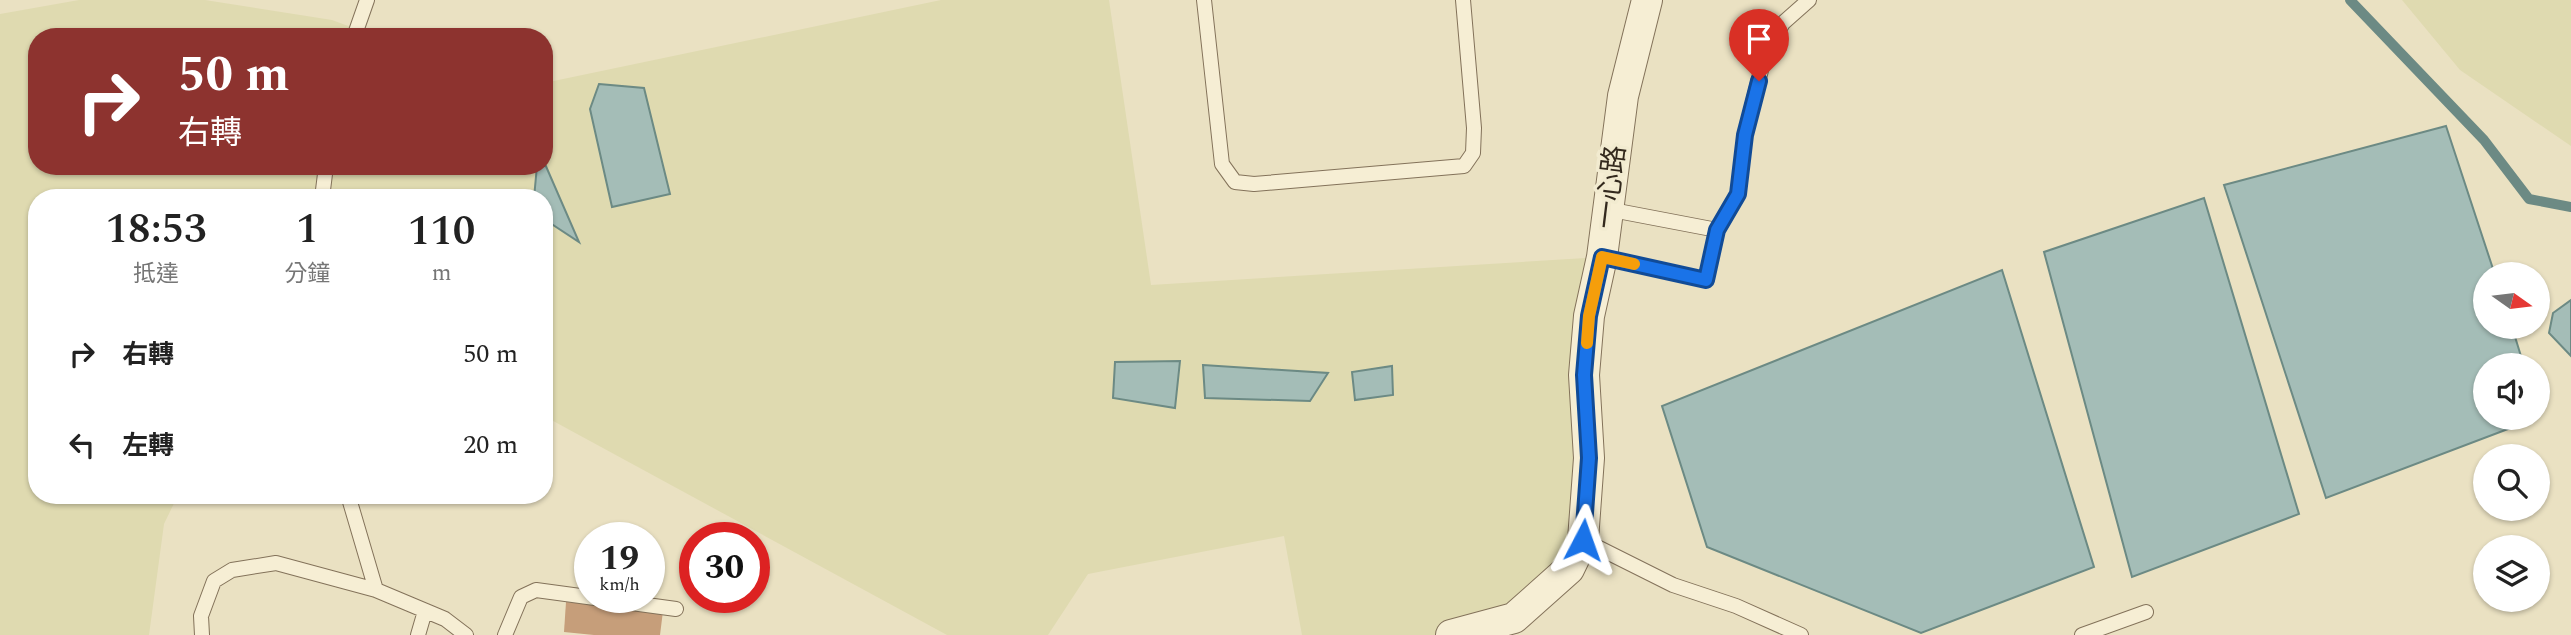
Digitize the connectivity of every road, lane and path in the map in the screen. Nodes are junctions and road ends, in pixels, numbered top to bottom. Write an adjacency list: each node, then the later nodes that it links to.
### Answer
1 (367, 0): 6 (lane)
2 (1204, 0): 3 (lane)
3 (1463, 0)
4 (1647, 0): 7 (street, 一心路)
5 (1809, 0): 8 (lane)
6 (357, 28)
7 (1606, 209): 8 (lane); 9 (street, 一心路)
8 (1717, 230): 9 (lane)
9 (1602, 257): 11 (street, 一心路)
10 (351, 504): 12 (lane)
11 (1583, 540): 20 (street, 一心路); 21 (lane)
12 (376, 590): 14 (lane); 16 (lane)
13 (676, 609): 19 (lane)
14 (425, 611): 17 (lane); 18 (lane)
15 (2146, 612): 22 (lane)
16 (202, 635)
17 (418, 635)
18 (466, 635)
19 (505, 635)
20 (1451, 635)
21 (1801, 635)
22 (2082, 635)

